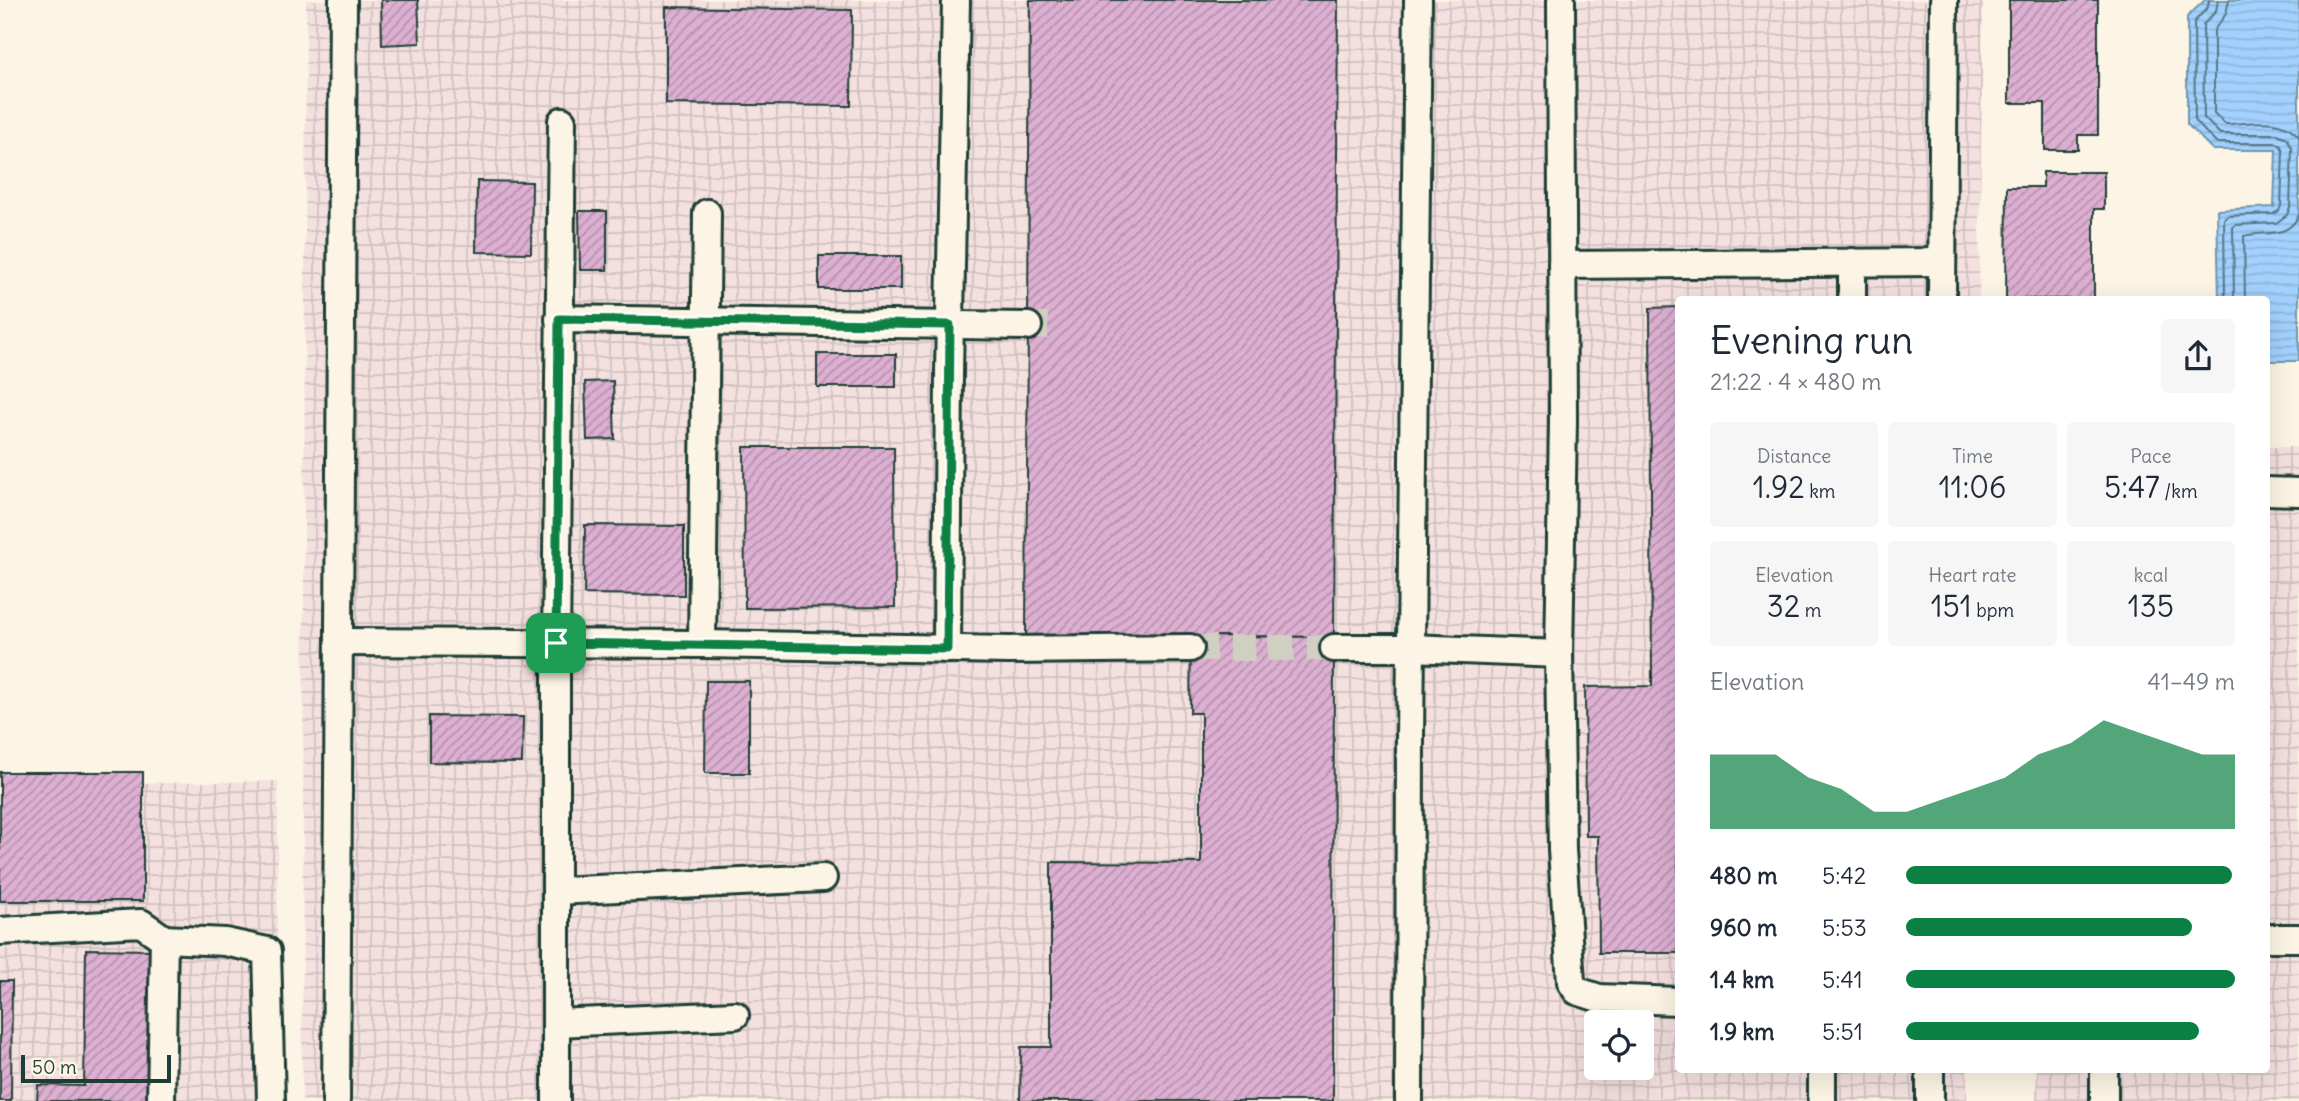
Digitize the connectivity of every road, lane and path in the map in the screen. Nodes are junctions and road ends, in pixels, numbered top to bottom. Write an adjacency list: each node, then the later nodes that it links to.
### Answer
1 (343, 0): 19 (lane)
2 (956, 0): 15 (lane)
3 (1418, 0): 24 (lane)
4 (1561, 0): 10 (lane)
5 (1944, 0): 9 (lane)
6 (562, 121): 13 (lane)
7 (707, 213): 14 (lane)
8 (1852, 262): 9 (lane); 10 (lane); 11 (lane)
9 (1942, 262): 12 (lane)
10 (1563, 265): 26 (lane)
11 (1852, 296)
12 (1942, 296)
13 (559, 319): 14 (lane); 20 (lane)
14 (706, 321): 15 (lane); 21 (lane)
15 (950, 325): 16 (lane); 25 (lane)
16 (1028, 326)
17 (2270, 491): 18 (lane)
18 (2299, 492)
19 (340, 642): 20 (lane); 41 (lane)
20 (556, 643): 21 (lane); 28 (lane)
21 (702, 644): 25 (lane)
22 (1190, 648): 25 (lane)
23 (1334, 648): 24 (lane)
24 (1411, 648): 26 (lane); 43 (lane)
25 (947, 649)
26 (1559, 654): 33 (lane)
27 (823, 878): 28 (lane)
28 (556, 891): 35 (lane)
29 (0, 931): 32 (lane)
30 (2270, 938): 31 (lane)
31 (2299, 938)
32 (163, 939): 39 (lane); 40 (lane)
33 (1675, 1002)
34 (735, 1016): 35 (lane)
35 (556, 1023): 42 (lane)
36 (1822, 1073): 44 (lane)
37 (1930, 1073): 45 (lane)
38 (2104, 1073): 46 (lane)
39 (161, 1101)
40 (271, 1101)
41 (336, 1101)
42 (556, 1101)
43 (1409, 1101)
44 (1822, 1101)
45 (1930, 1101)
46 (2104, 1101)

